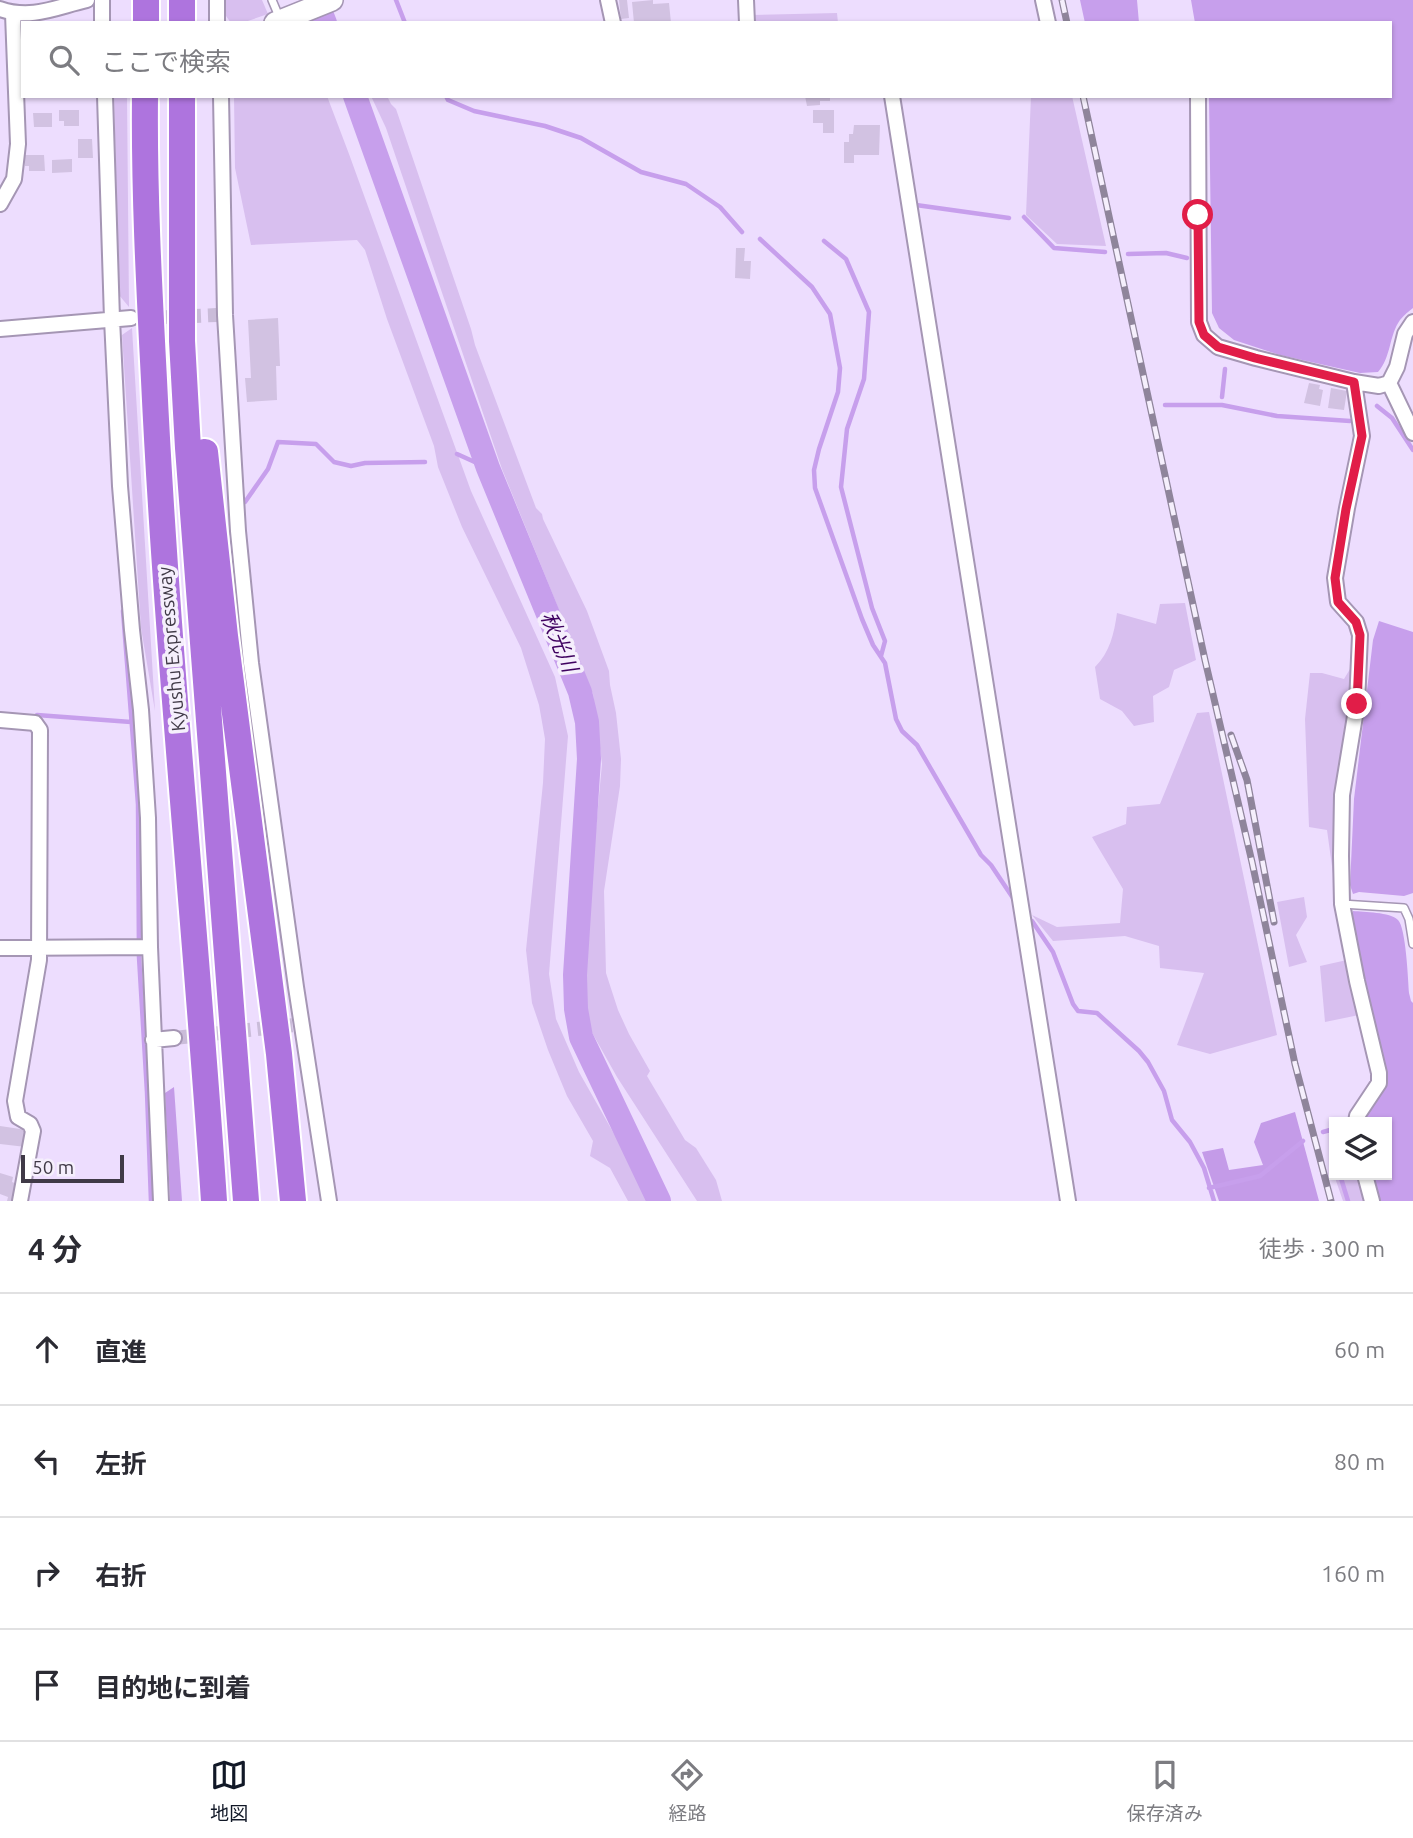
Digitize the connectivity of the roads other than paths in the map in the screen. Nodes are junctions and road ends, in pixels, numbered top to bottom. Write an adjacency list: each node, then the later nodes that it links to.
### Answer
1 (88, 0): 11 (street)
2 (102, 0): 13 (street)
3 (146, 0): 14 (highway)
4 (181, 0): 15 (highway)
5 (217, 0): 16 (street)
6 (272, 0): 12 (lane)
7 (332, 0): 12 (street)
8 (608, 0): 17 (street)
9 (746, 0): 18 (street)
10 (1044, 0): 19 (street)
11 (7, 11): 27 (street)
12 (281, 20)
13 (102, 21)
14 (146, 21)
15 (182, 21)
16 (217, 21)
17 (613, 21)
18 (747, 21)
19 (1048, 21)
20 (105, 98): 29 (street)
21 (145, 98): 38 (highway, Kyushu Expressway)
22 (183, 98): 26 (highway, Kyushu Expressway)
23 (221, 98): 54 (street)
24 (892, 98): 55 (street)
25 (1198, 98): 32 (street)
26 (182, 195): 36 (highway); 51 (highway, Kyushu Expressway)
27 (0, 204)
28 (131, 318): 29 (street)
29 (112, 319): 31 (street); 41 (street)
30 (1413, 322): 33 (street)
31 (0, 329)
32 (1354, 382): 33 (street); 37 (street)
33 (1389, 383): 34 (street)
34 (1413, 433)
35 (0, 720): 40 (street)
36 (261, 903): 52 (highway); 53 (highway)
37 (1342, 904): 39 (lane); 45 (street)
38 (193, 909): 49 (highway); 50 (highway, Kyushu Expressway)
39 (1413, 944)
40 (38, 947): 41 (street); 42 (street); 47 (street)
41 (150, 947): 44 (street)
42 (0, 948)
43 (174, 1038): 44 (street)
44 (153, 1040): 48 (street)
45 (1357, 1117)
46 (1366, 1180): 56 (street)
47 (20, 1201)
48 (161, 1201)
49 (204, 1201)
50 (214, 1201)
51 (249, 1201)
52 (293, 1201)
53 (312, 1201)
54 (330, 1201)
55 (1068, 1201)
56 (1372, 1201)

